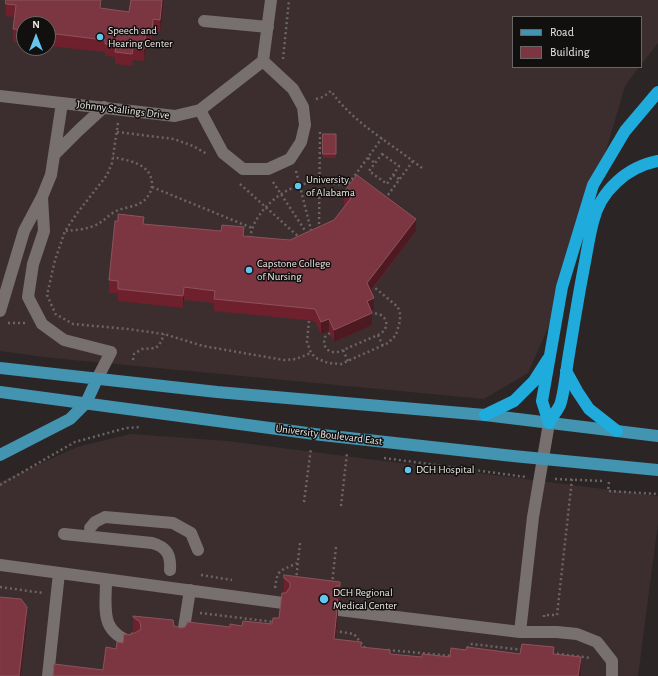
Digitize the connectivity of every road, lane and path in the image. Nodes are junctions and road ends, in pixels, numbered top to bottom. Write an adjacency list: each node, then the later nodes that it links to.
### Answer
1 (271, 0): 4 (street)
2 (289, 0): 6 (path)
3 (204, 21): 4 (street)
4 (268, 27): 5 (street)
5 (263, 61): 15 (street, Johnny Stallings Drive); 15 (street)
6 (284, 64)
7 (658, 92): 60 (highway)
8 (314, 95): 10 (path)
9 (0, 96): 11 (street, Johnny Stallings Drive)
10 (316, 100): 12 (path); 19 (path)
11 (62, 103): 13 (street, Johnny Stallings Drive); 21 (street)
12 (317, 104)
13 (104, 107): 14 (street, Johnny Stallings Drive); 21 (street)
14 (120, 109): 15 (street, Johnny Stallings Drive); 18 (path)
15 (200, 110)
16 (320, 126): 17 (path)
17 (320, 131): 20 (path); 33 (path)
18 (117, 132): 22 (path); 24 (path)
19 (382, 138): 23 (path); 25 (path)
20 (316, 146)
21 (55, 154): 39 (street)
22 (113, 157): 36 (path); 44 (path)
23 (368, 158): 27 (path); 33 (path)
24 (211, 159)
25 (413, 161): 28 (path); 31 (path)
26 (658, 161): 65 (highway)
27 (375, 163): 30 (path); 30 (path)
28 (422, 168)
29 (293, 173): 35 (path)
30 (393, 175): 31 (path)
31 (399, 179): 40 (path)
32 (276, 180): 37 (path)
33 (319, 182): 35 (path); 45 (path)
34 (239, 183): 42 (path)
35 (300, 186): 37 (path); 37 (path)
36 (152, 187): 43 (path); 44 (path)
37 (281, 194): 42 (path)
38 (379, 194): 40 (path)
39 (42, 197): 49 (street); 54 (street)
40 (386, 198): 41 (path)
41 (383, 202)
42 (265, 207): 43 (path); 46 (path)
43 (252, 228): 47 (path)
44 (65, 231): 50 (path)
45 (319, 232)
46 (302, 240)
47 (249, 243)
48 (374, 287): 58 (path)
49 (0, 311)
50 (56, 315): 54 (path); 56 (path)
51 (368, 315): 57 (path)
52 (309, 321): 61 (path)
53 (7, 323): 54 (path)
54 (42, 324): 66 (street)
55 (330, 333): 59 (path)
56 (164, 334): 61 (path); 62 (path)
57 (378, 335): 58 (path); 59 (path)
58 (382, 346): 63 (path)
59 (343, 350): 63 (path)
60 (552, 352): 69 (highway); 70 (highway)
61 (311, 353): 63 (path)
62 (133, 360)
63 (348, 361)
64 (0, 368): 66 (main road)
65 (566, 371): 70 (highway); 72 (highway)
66 (97, 379): 68 (main road); 69 (main road)
67 (0, 392): 68 (main road, University Boulevard East)
68 (86, 403): 76 (main road); 77 (main road, University Boulevard East)
69 (485, 415): 70 (main road)
70 (549, 423): 72 (main road); 77 (street)
71 (126, 428): 83 (path)
72 (617, 431): 73 (main road)
73 (658, 436)
74 (312, 446): 85 (path)
75 (348, 452): 86 (path)
76 (0, 455)
77 (543, 459): 78 (main road, University Boulevard East); 79 (street)
78 (658, 470)
79 (540, 478): 80 (path); 109 (street)
80 (572, 479): 81 (path); 106 (path)
81 (609, 482): 82 (path); 84 (path)
82 (616, 482)
83 (0, 485)
84 (658, 494)
85 (304, 502)
86 (341, 506)
87 (90, 528): 91 (street)
88 (64, 534): 94 (street)
89 (300, 543): 92 (path)
90 (336, 547): 100 (path)
91 (198, 550)
92 (297, 563): 97 (path); 99 (path)
93 (0, 565): 95 (street)
94 (170, 570)
95 (59, 573): 96 (street); 102 (street)
96 (106, 580): 101 (street); 111 (street)
97 (295, 584)
98 (0, 587): 102 (path)
99 (275, 588)
100 (331, 589)
101 (190, 590): 103 (street); 110 (street)
102 (56, 595): 119 (street)
103 (283, 602)
104 (339, 610): 109 (street)
105 (197, 614): 107 (path)
106 (544, 620)
107 (276, 622)
108 (330, 630): 112 (path)
109 (520, 632): 118 (street)
110 (180, 638)
111 (134, 643)
112 (373, 649)
113 (380, 649): 117 (path)
114 (524, 650): 115 (path)
115 (461, 652)
116 (546, 653): 118 (path)
117 (456, 657)
118 (612, 661): 120 (street)
119 (48, 676)
120 (612, 676)

